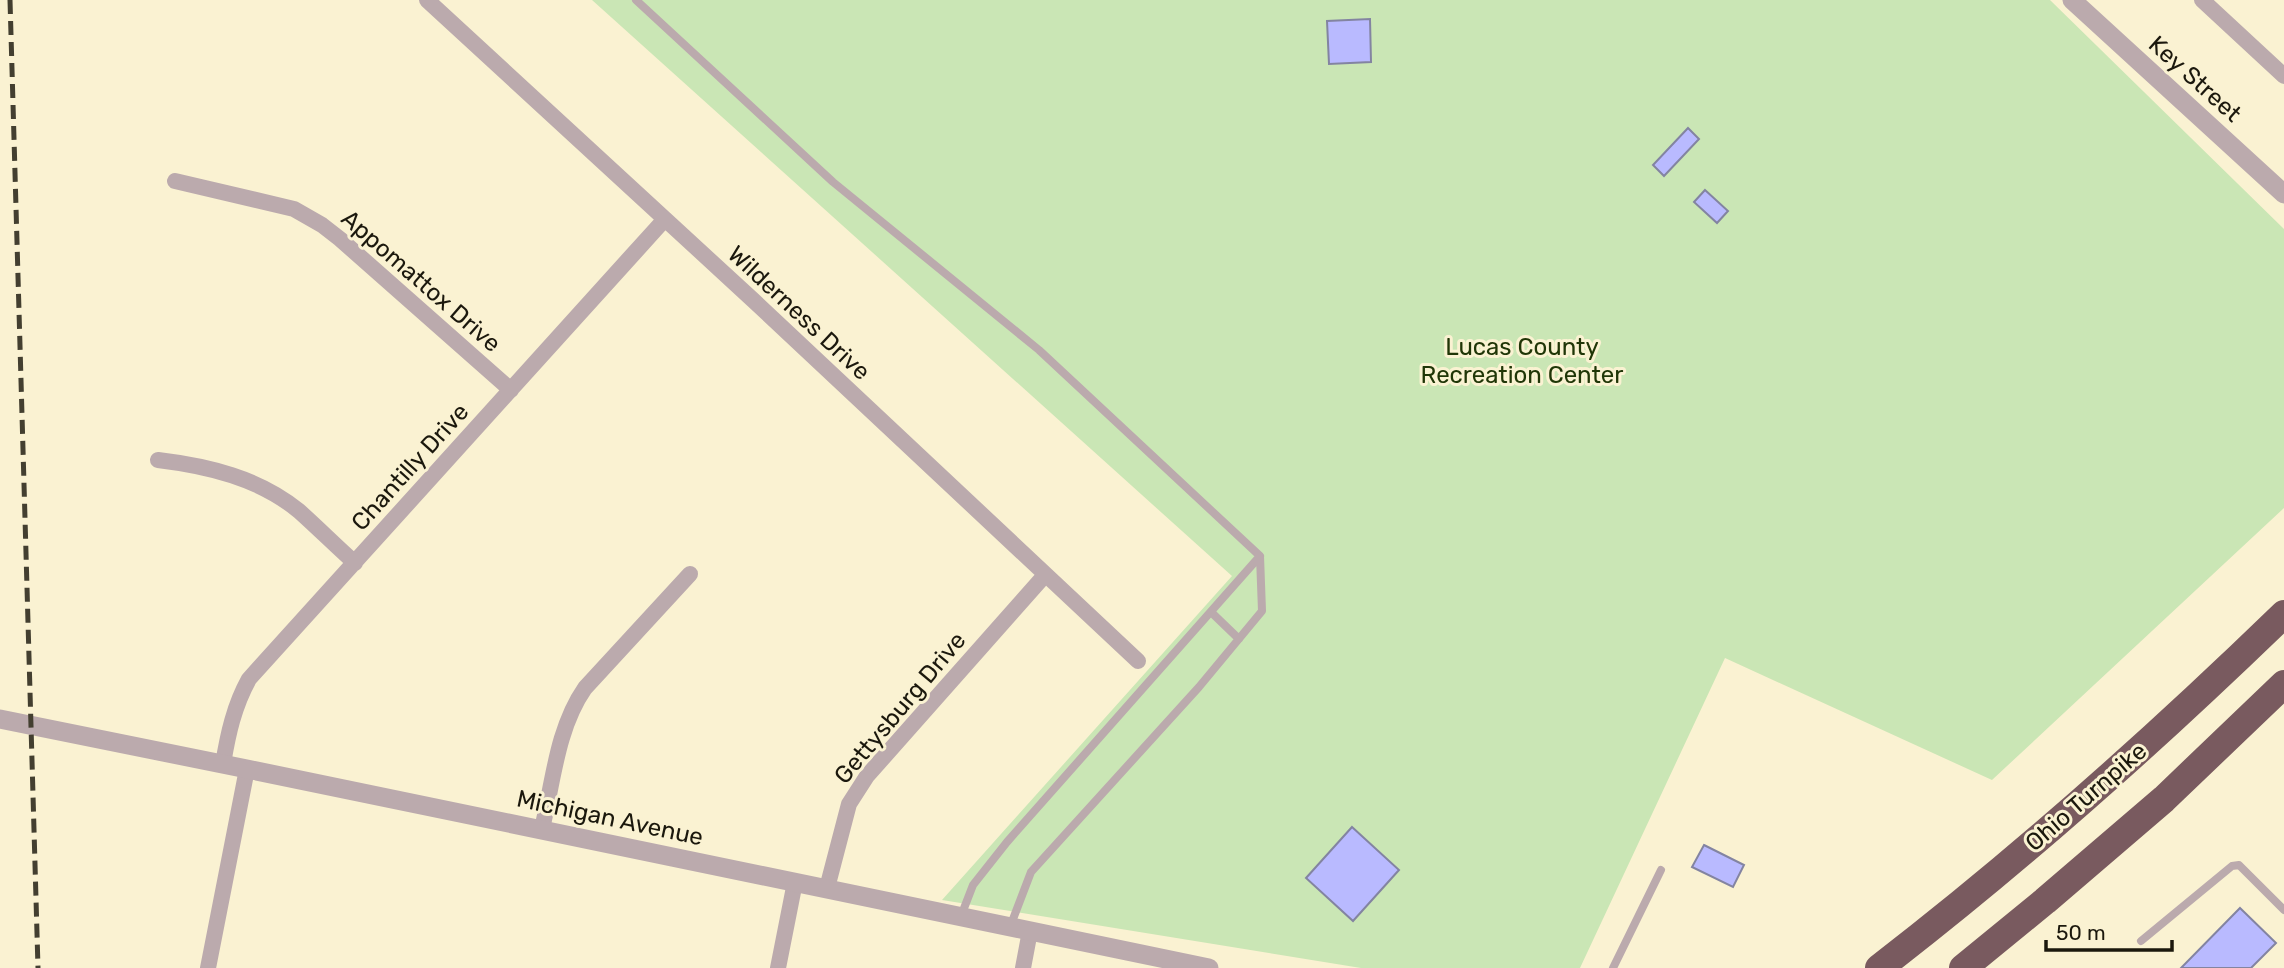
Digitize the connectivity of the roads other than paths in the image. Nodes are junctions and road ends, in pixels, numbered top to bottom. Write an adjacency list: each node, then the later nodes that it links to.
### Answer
1 (427, 0): 8 (street, Wilderness Drive)
2 (635, 0): 11 (lane)
3 (2072, 0): 7 (street, Key Street)
4 (2202, 0): 5 (street)
5 (2284, 76)
6 (175, 181): 9 (street, Appomattox Drive)
7 (2284, 194)
8 (665, 219): 9 (street, Chantilly Drive); 14 (street, Wilderness Drive)
9 (511, 390): 12 (street, Chantilly Drive)
10 (158, 460): 12 (street)
11 (1260, 556): 15 (lane); 17 (lane)
12 (355, 563): 21 (street, Chantilly Drive)
13 (690, 574): 23 (street)
14 (1045, 575): 18 (street, Wilderness Drive); 26 (street, Gettysburg Drive)
15 (1211, 612): 17 (lane); 28 (lane)
16 (2284, 614): 37 (highway, Ohio Turnpike)
17 (1239, 639): 29 (lane)
18 (1138, 661)
19 (2284, 684): 38 (highway)
20 (0, 719): 21 (street, Michigan Avenue)
21 (223, 764): 22 (street, Michigan Avenue)
22 (247, 768): 23 (street, Michigan Avenue); 32 (street)
23 (542, 829): 25 (street, Michigan Avenue)
24 (1661, 870): 36 (lane)
25 (795, 882): 26 (street, Michigan Avenue); 33 (street)
26 (827, 888): 28 (street, Michigan Avenue)
27 (2284, 910): 31 (lane)
28 (961, 916): 29 (street, Michigan Avenue)
29 (1010, 927): 30 (street, Michigan Avenue)
30 (1030, 931): 34 (street); 35 (street, Michigan Avenue)
31 (2141, 941)
32 (208, 968)
33 (778, 968)
34 (1023, 968)
35 (1209, 968)
36 (1614, 968)
37 (1879, 968)
38 (1963, 968)

